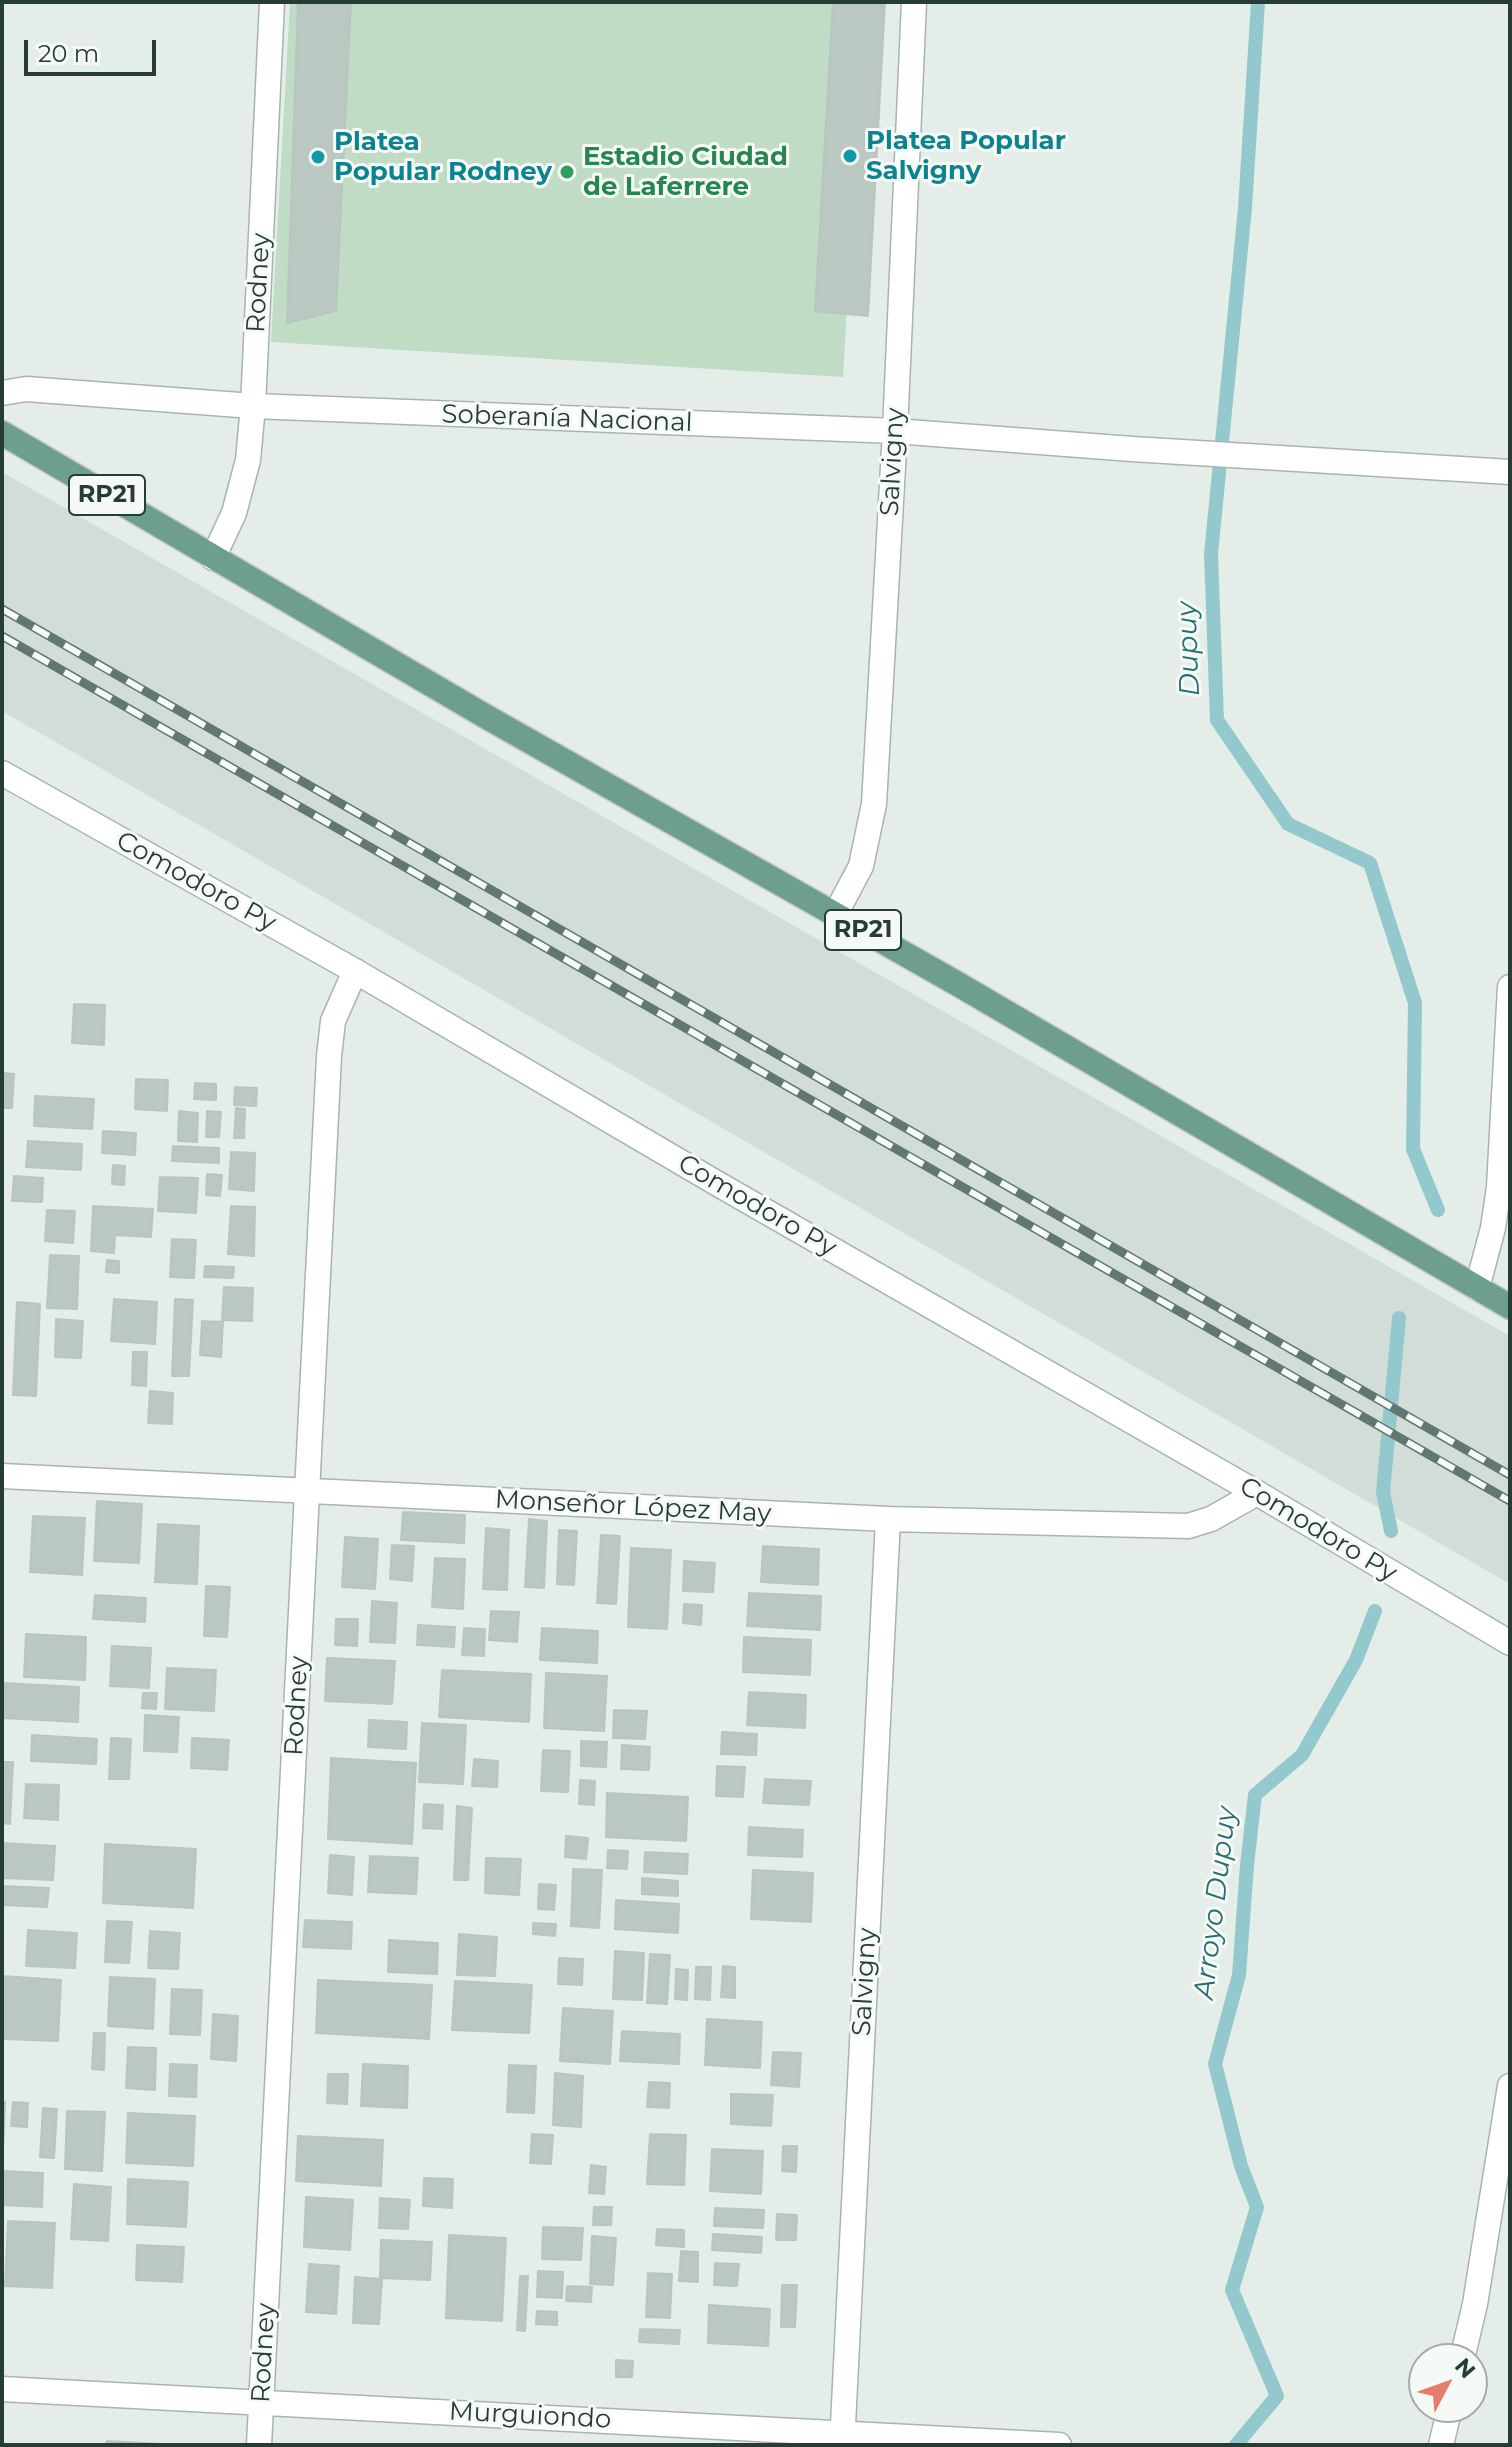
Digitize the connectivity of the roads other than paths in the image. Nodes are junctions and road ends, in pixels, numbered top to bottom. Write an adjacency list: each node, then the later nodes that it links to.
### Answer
1 (272, 2): 4 (street, Rodney)
2 (914, 2): 5 (street, Salvigny)
3 (2, 393): 4 (street, Soberanía Nacional)
4 (253, 406): 5 (street, Soberanía Nacional); 8 (street, Rodney)
5 (895, 431): 7 (street, Soberanía Nacional); 10 (street, Salvigny)
6 (2, 433): 8 (main road, RP21)
7 (1510, 472)
8 (213, 558): 10 (main road, RP21)
9 (2, 773): 11 (street, Comodoro Py)
10 (835, 915): 13 (main road, RP21)
11 (355, 971): 16 (street, Rodney); 17 (street, Comodoro Py)
12 (1510, 987): 13 (street)
13 (1477, 1288): 14 (main road, RP21)
14 (1510, 1307)
15 (2, 1476): 16 (street, Monseñor López May)
16 (309, 1491): 18 (street, Monseñor López May); 23 (street, Rodney)
17 (1257, 1493): 18 (street, Monseñor López May); 19 (street, Comodoro Py)
18 (888, 1519): 25 (street, Salvigny)
19 (1510, 1643)
20 (1510, 2086): 21 (street)
21 (1466, 2343)
22 (2, 2389): 23 (street, Murguiondo)
23 (262, 2402): 25 (street, Murguiondo); 26 (street, Rodney)
24 (1446, 2423): 28 (street)
25 (842, 2439): 27 (street, Murguiondo)
26 (259, 2445)
27 (1059, 2445)
28 (1441, 2445)

